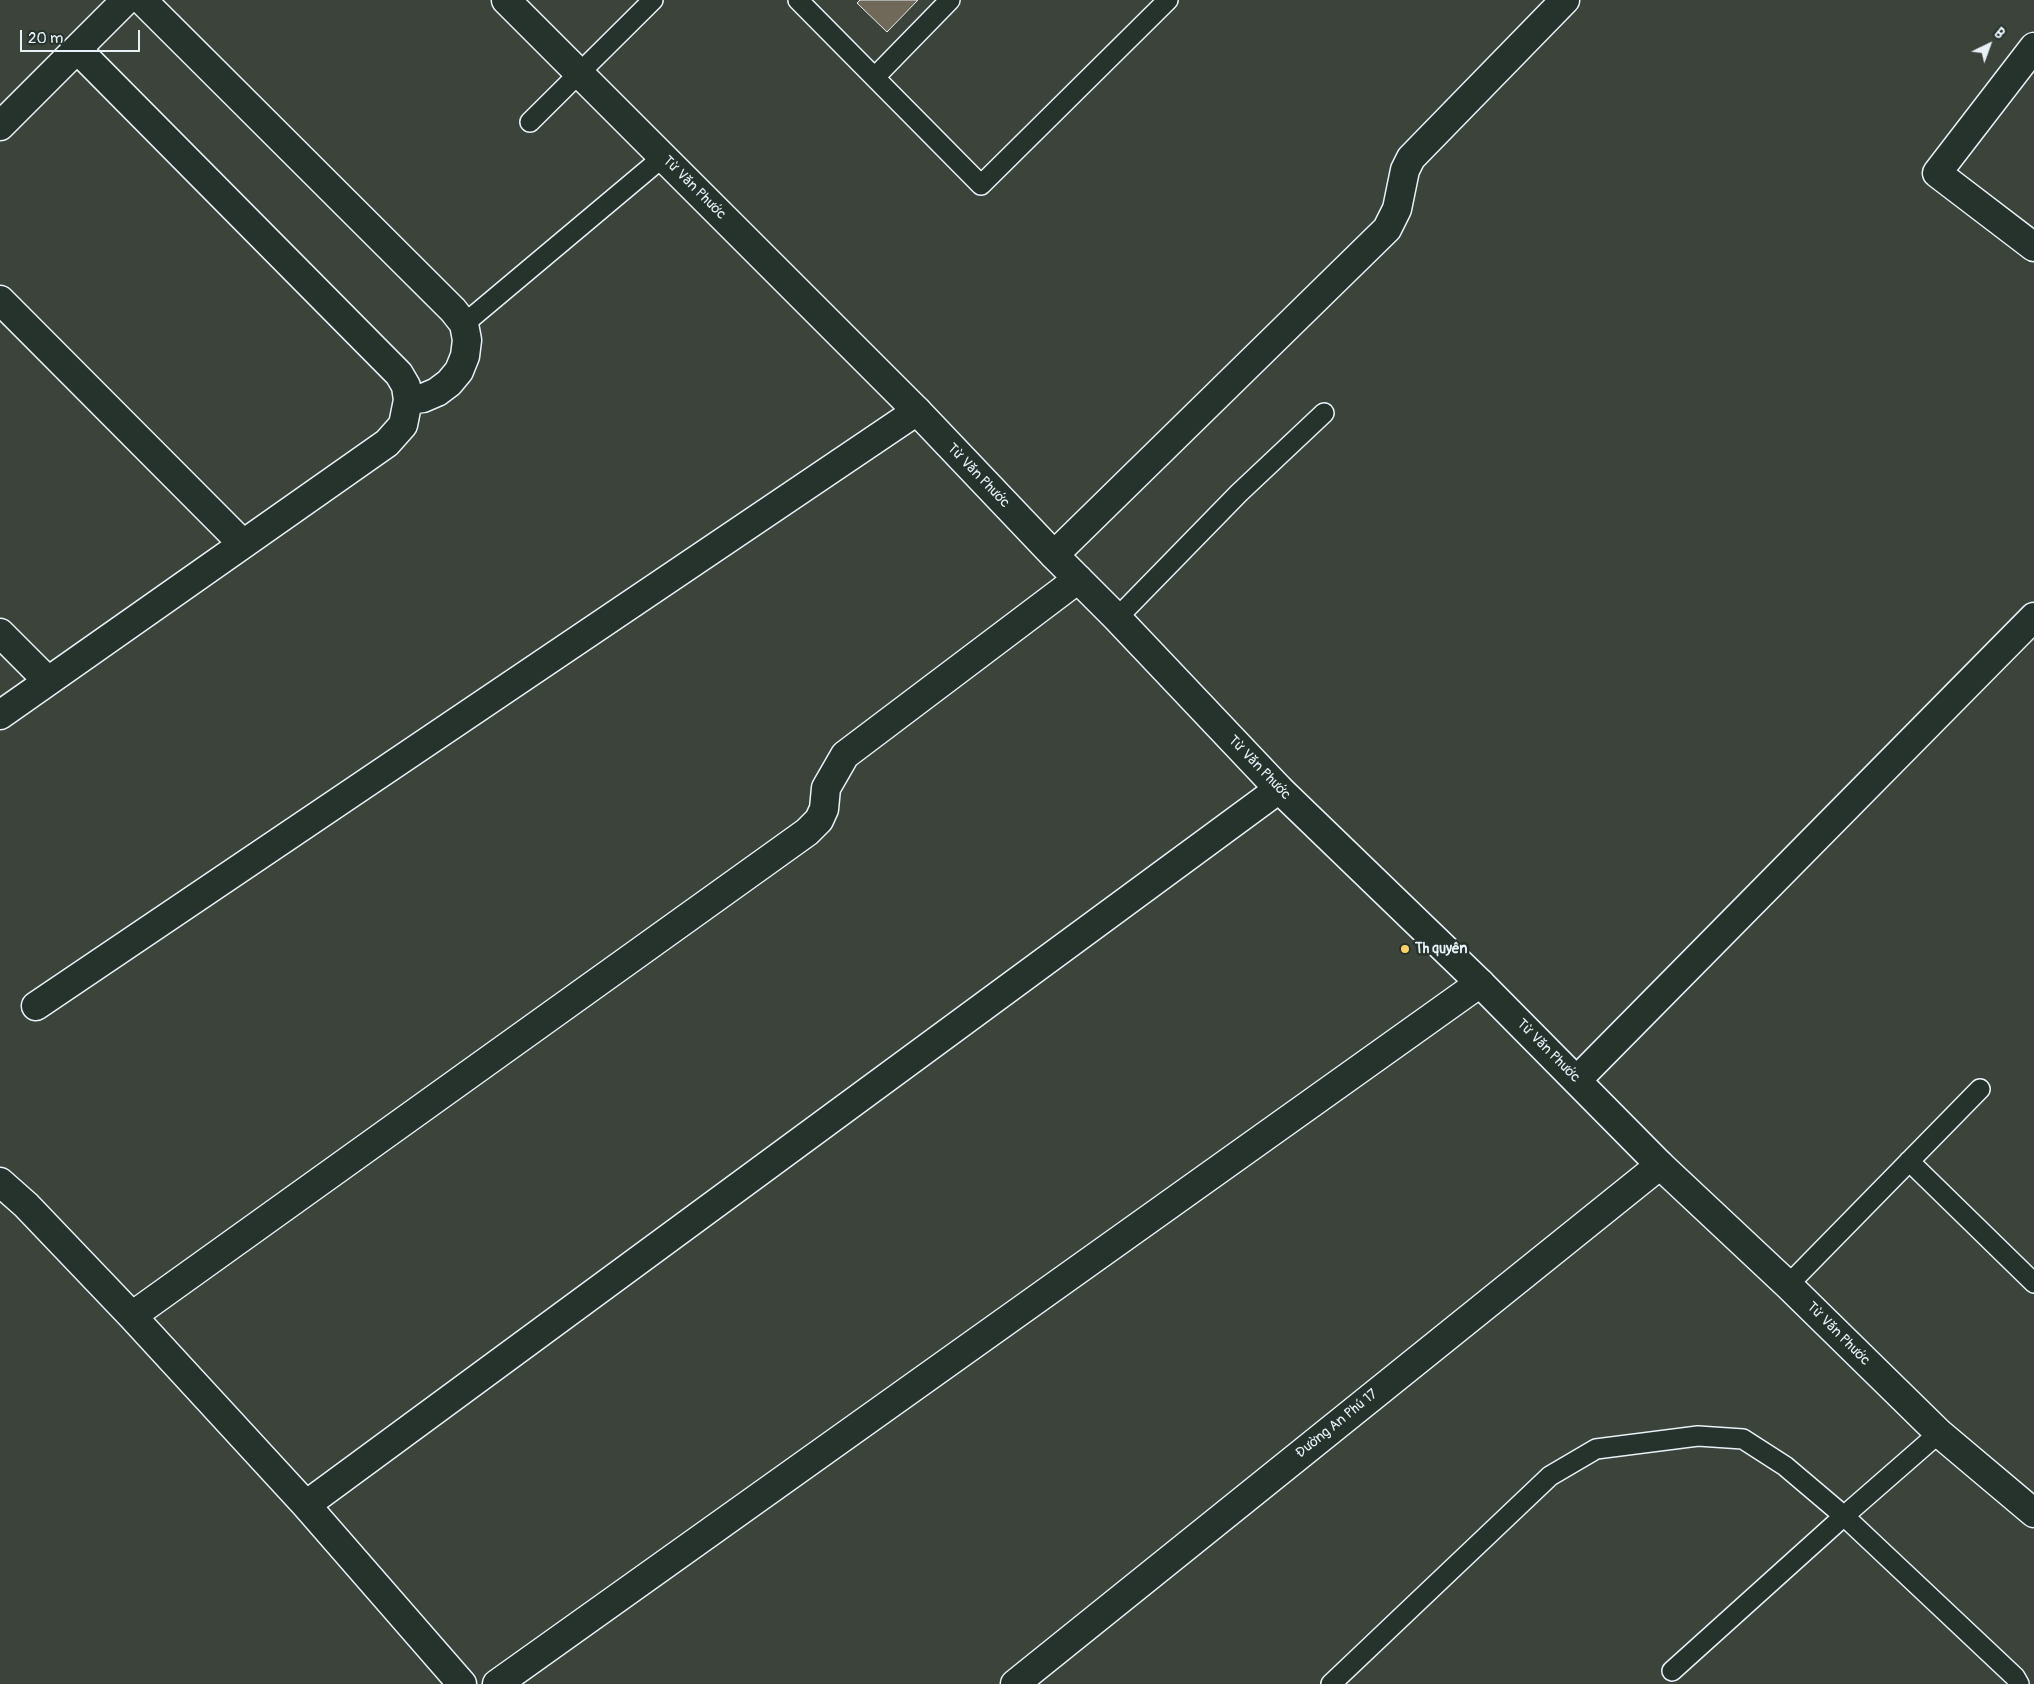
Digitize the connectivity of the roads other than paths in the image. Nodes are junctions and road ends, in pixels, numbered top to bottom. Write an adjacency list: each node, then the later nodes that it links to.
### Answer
1 (126, 0): 10 (street)
2 (142, 0): 18 (street)
3 (506, 0): 11 (street, Từ Văn Phước)
4 (653, 0): 11 (lane)
5 (798, 0): 12 (lane)
6 (950, 0): 12 (lane)
7 (1168, 0): 12 (lane)
8 (1566, 0): 23 (street)
9 (2034, 47): 16 (street)
10 (77, 49): 14 (street); 19 (street)
11 (579, 73): 13 (lane); 15 (street, Từ Văn Phước)
12 (874, 77)
13 (530, 122)
14 (0, 126)
15 (663, 157): 18 (lane); 20 (street, Từ Văn Phước)
16 (2034, 247)
17 (0, 300): 22 (street)
18 (464, 324): 19 (street)
19 (408, 400): 22 (street)
20 (917, 411): 23 (street, Từ Văn Phước); 32 (street)
21 (1324, 413): 26 (lane)
22 (243, 544): 28 (street)
23 (1054, 555): 24 (street, Từ Văn Phước)
24 (1078, 579): 26 (street, Từ Văn Phước); 40 (street)
25 (2034, 617): 33 (street)
26 (1116, 618): 30 (street, Từ Văn Phước)
27 (0, 633): 28 (street)
28 (48, 681): 29 (street)
29 (0, 715)
30 (1279, 790): 31 (street, Từ Văn Phước); 42 (street)
31 (1480, 983): 33 (street, Từ Văn Phước); 47 (street)
32 (36, 1006)
33 (1577, 1080): 36 (street, Từ Văn Phước)
34 (1980, 1089): 35 (lane)
35 (1909, 1161): 38 (lane); 39 (lane)
36 (1660, 1165): 39 (street, Từ Văn Phước); 48 (street, Đường An Phú 17)
37 (0, 1182): 40 (street)
38 (2034, 1283)
39 (1788, 1285): 41 (street, Từ Văn Phước)
40 (132, 1316): 42 (street)
41 (1939, 1433): 43 (street, Từ Văn Phước); 44 (lane)
42 (306, 1505): 46 (street)
43 (2034, 1513)
44 (1844, 1516): 45 (lane); 49 (lane); 50 (lane)
45 (1672, 1671)
46 (462, 1684)
47 (497, 1684)
48 (1015, 1684)
49 (1331, 1684)
50 (2019, 1684)

